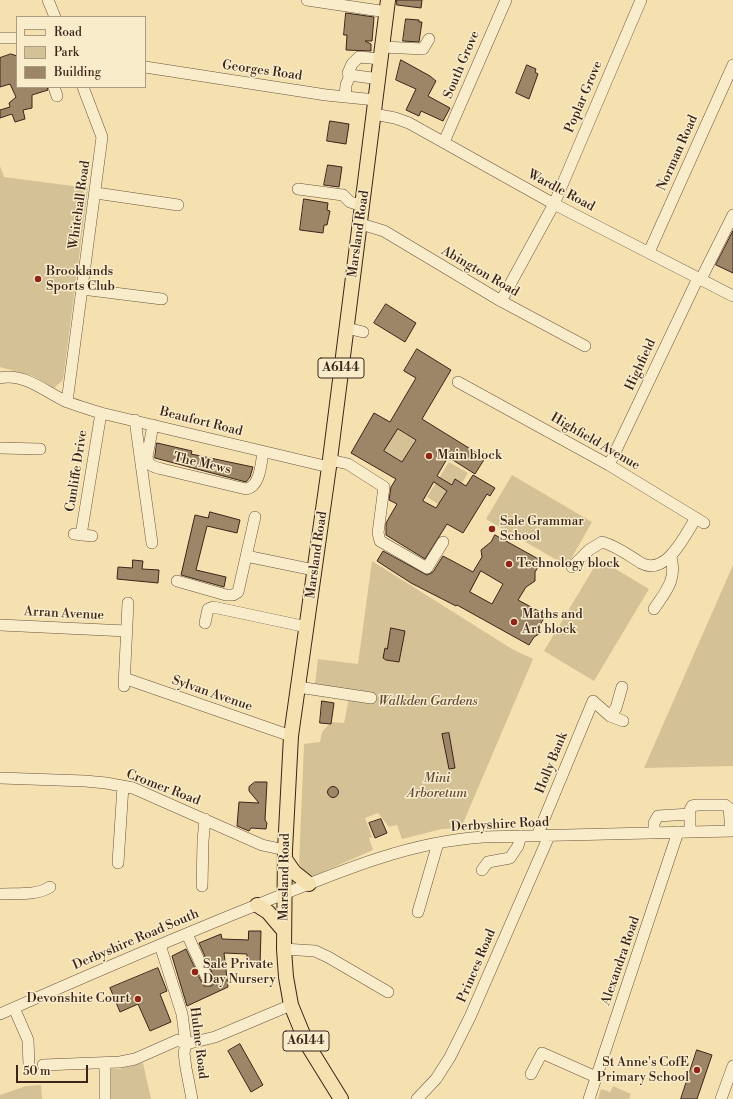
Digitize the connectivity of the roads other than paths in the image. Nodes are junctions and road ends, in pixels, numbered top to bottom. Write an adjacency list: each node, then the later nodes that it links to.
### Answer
1 (48, 0): 6 (street)
2 (306, 0): 5 (street)
3 (506, 0): 19 (street, South Grove)
4 (641, 0): 23 (street, Poplar Grove)
5 (388, 6): 10 (main road, Marsland Road / A6144)
6 (54, 16)
7 (0, 38): 8 (street)
8 (16, 38)
9 (429, 39): 10 (street)
10 (382, 53): 13 (street); 14 (main road, Marsland Road / A6144)
11 (733, 65): 27 (street, Norman Road)
12 (146, 67): 16 (street, Georges Road)
13 (350, 75): 14 (street); 16 (street)
14 (379, 79): 17 (main road, Marsland Road / A6144)
15 (83, 88): 21 (street, Whitehall Road)
16 (345, 97): 17 (street, Georges Road)
17 (376, 100): 18 (main road, Marsland Road / A6144)
18 (374, 114): 19 (street, Wardle Road); 24 (main road, Marsland Road / A6144)
19 (444, 142): 23 (street, Wardle Road)
20 (298, 189): 24 (street)
21 (96, 193): 22 (street); 29 (street, Whitehall Road)
22 (178, 204)
23 (554, 204): 27 (street, Wardle Road); 32 (street, Poplar Grove)
24 (363, 206): 26 (main road, Marsland Road / A6144)
25 (733, 215): 28 (street, Highfield)
26 (361, 224): 32 (street, Abington Road); 33 (main road, Marsland Road / A6144)
27 (649, 252): 28 (street, Wardle Road)
28 (700, 278): 30 (street, Wardle Road); 46 (street, Highfield)
29 (82, 289): 31 (street); 38 (street, Whitehall Road)
30 (733, 296)
31 (162, 299)
32 (501, 301): 35 (street, Abington Road)
33 (347, 328): 34 (street); 45 (main road, Marsland Road / A6144)
34 (363, 332)
35 (585, 346)
36 (0, 378): 38 (street, Beaufort Road)
37 (458, 382): 46 (street, Highfield Avenue)
38 (67, 402): 39 (street, Beaufort Road)
39 (101, 413): 40 (street, Beaufort Road); 48 (street, Cunliffe Drive)
40 (135, 420): 41 (street, Beaufort Road); 50 (street)
41 (153, 425): 44 (street, Beaufort Road); 44 (street, The Mews)
42 (0, 448): 43 (street)
43 (40, 449)
44 (263, 452): 45 (street, Beaufort Road)
45 (329, 464): 49 (street, Beaufort Road); 54 (main road, Marsland Road / A6144)
46 (609, 465): 52 (street, Highfield Avenue)
47 (255, 517): 51 (street)
48 (92, 536)
49 (443, 542)
50 (152, 543)
51 (246, 556): 54 (street); 55 (street)
52 (671, 557): 53 (street); 57 (street)
53 (572, 567)
54 (314, 570): 60 (main road, Marsland Road / A6144)
55 (177, 581)
56 (128, 603): 61 (street)
57 (654, 609)
58 (206, 623): 60 (street)
59 (0, 625): 61 (street, Arran Avenue)
60 (307, 627): 62 (main road, Marsland Road / A6144)
61 (127, 631): 67 (street, Sylvan Avenue)
62 (298, 687): 64 (street); 67 (main road, Marsland Road / A6144)
63 (622, 687): 65 (street)
64 (371, 698)
65 (610, 716): 66 (street); 78 (street, Holly Bank)
66 (623, 721)
67 (291, 736): 80 (main road, Marsland Road / A6144)
68 (0, 778): 69 (street, Cromer Road)
69 (123, 786): 72 (street, Cromer Road); 81 (street)
70 (690, 814): 71 (street, Derbyshire Road); 74 (street, Derbyshire Road); 76 (street)
71 (732, 816): 73 (street, Derbyshire Road)
72 (205, 819): 80 (street, Cromer Road); 84 (street)
73 (732, 831): 76 (street, Derbyshire Road)
74 (654, 832): 75 (street, Derbyshire Road); 78 (street, Derbyshire Road)
75 (678, 832): 76 (street, Derbyshire Road); 105 (street, Alexandra Road)
76 (690, 832)
77 (521, 836): 78 (street, Derbyshire Road); 79 (street, Derbyshire Road); 82 (street)
78 (543, 836): 109 (street, Princes Road)
79 (438, 843): 83 (street, Derbyshire Road); 89 (street)
80 (285, 855): 83 (main road); 87 (main road, Marsland Road / A6144)
81 (118, 863)
82 (482, 870)
83 (310, 884): 87 (street, Derbyshire Road)
84 (202, 886)
85 (50, 887): 86 (street)
86 (0, 894)
87 (284, 894): 88 (street, Derbyshire Road South); 90 (main road, Marsland Road / A6144)
88 (257, 905): 90 (main road); 91 (street, Derbyshire Road South)
89 (418, 912)
90 (284, 931): 93 (main road, Marsland Road / A6144)
91 (187, 934): 92 (street, Derbyshire Road South); 94 (street)
92 (160, 945): 97 (street, Derbyshire Road South); 99 (street, Hulme Road)
93 (284, 949): 95 (street); 96 (main road, Marsland Road / A6144)
94 (208, 980)
95 (388, 992)
96 (291, 1005): 99 (street); 108 (main road, Marsland Road / A6144)
97 (14, 1008): 98 (street, Derbyshire Road South); 101 (street)
98 (0, 1014)
99 (186, 1044): 100 (street); 107 (street, Hulme Road)
100 (105, 1063): 102 (street); 106 (street)
101 (29, 1065)
102 (43, 1065)
103 (733, 1066): 111 (street)
104 (531, 1074): 105 (street)
105 (596, 1077): 110 (street, Alexandra Road)
106 (105, 1099)
107 (192, 1099)
108 (341, 1099)
109 (417, 1099)
110 (589, 1099)
111 (721, 1099)

